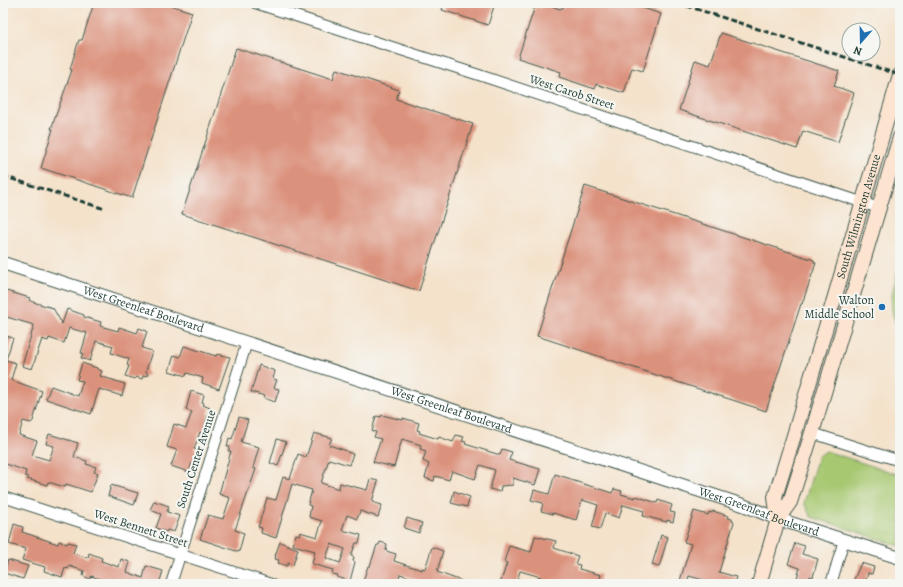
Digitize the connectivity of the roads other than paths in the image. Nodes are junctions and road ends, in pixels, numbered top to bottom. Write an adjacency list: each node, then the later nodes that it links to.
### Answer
1 (255, 3): 4 (street, West Carob Street)
2 (900, 75): 4 (main road, South Wilmington Avenue)
3 (900, 137): 5 (main road, South Wilmington Avenue)
4 (862, 202): 5 (street, West Carob Street); 11 (main road, South Wilmington Avenue)
5 (879, 208): 8 (main road, South Wilmington Avenue)
6 (3, 263): 7 (street, West Greenleaf Boulevard)
7 (247, 342): 11 (street, West Greenleaf Boulevard); 13 (street, South Center Avenue)
8 (812, 433): 9 (street); 11 (main road, South Wilmington Avenue)
9 (900, 461)
10 (3, 497): 13 (street, West Bennett Street)
11 (778, 519): 12 (street, West Greenleaf Boulevard); 17 (main road, South Wilmington Avenue)
12 (844, 540): 14 (street, West Greenleaf Boulevard); 18 (street)
13 (180, 554): 15 (street, South Center Avenue); 16 (street, West Bennett Street)
14 (900, 558)
15 (171, 584)
16 (271, 584)
17 (759, 584)
18 (831, 584)

